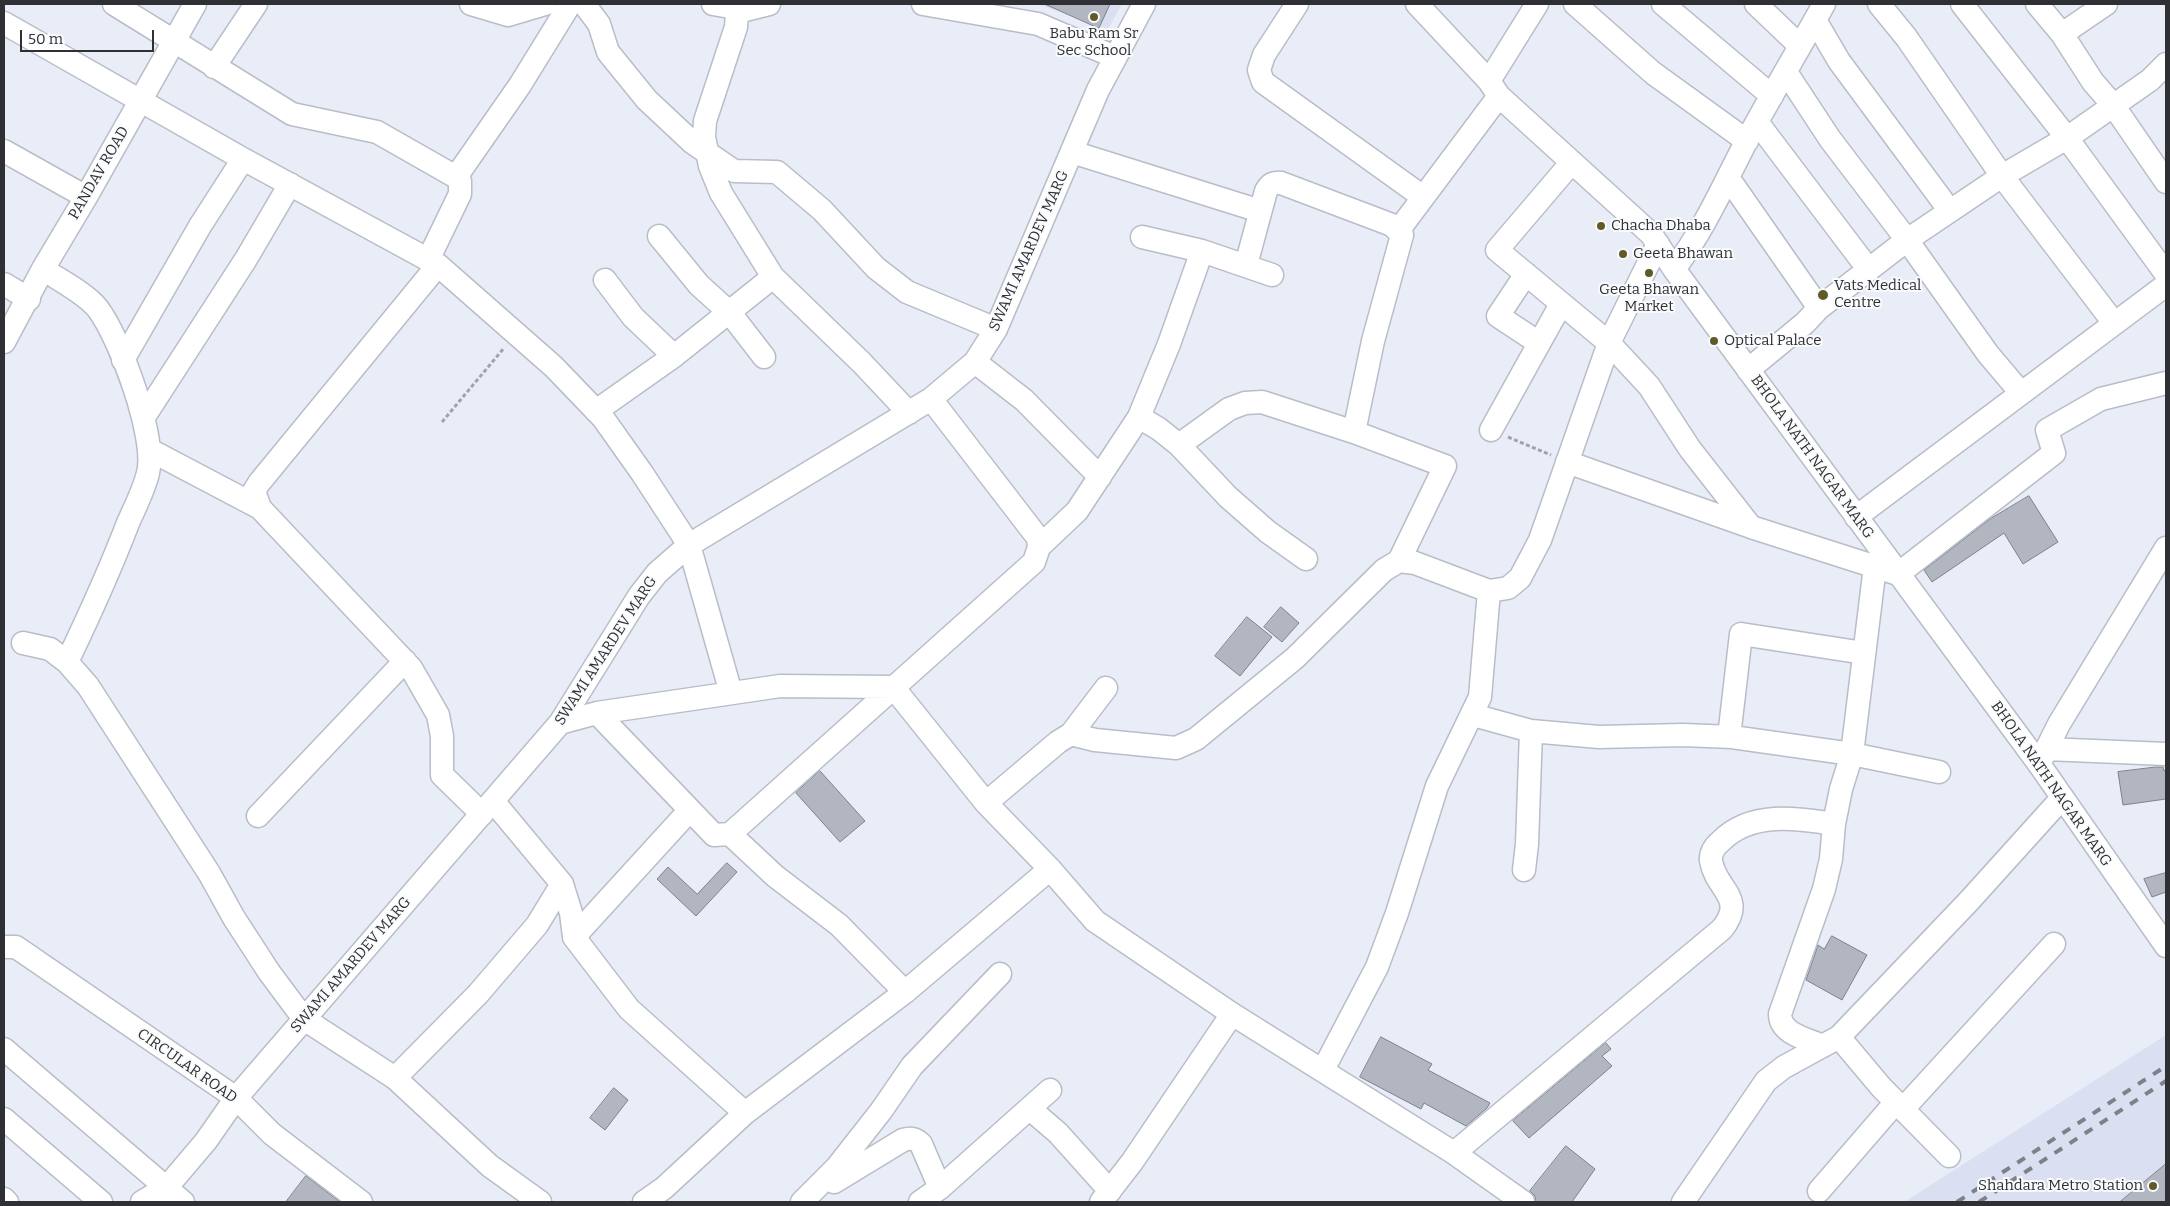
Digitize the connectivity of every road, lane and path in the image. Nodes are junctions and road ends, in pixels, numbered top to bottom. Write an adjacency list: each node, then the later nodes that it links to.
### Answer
1 (114, 4): 26 (street)
2 (195, 4): 26 (street, PANDAV ROAD)
3 (256, 4): 30 (street)
4 (471, 4): 5 (street)
5 (545, 4)
6 (570, 4): 44 (street)
7 (584, 4): 39 (street)
8 (713, 4): 22 (street)
9 (769, 4): 22 (street)
10 (923, 4): 28 (street)
11 (1144, 4): 28 (street, SWAMI AMARDEV MARG)
12 (1297, 4): 49 (street)
13 (1417, 4): 32 (street, BHOLA NATH NAGAR MARG)
14 (1537, 4): 32 (street)
15 (1575, 4): 36 (street)
16 (1663, 4): 33 (street)
17 (1756, 4): 27 (street)
18 (1879, 4): 43 (street)
19 (1962, 4): 37 (street)
20 (2037, 4): 25 (street)
21 (2106, 4): 25 (street)
22 (737, 12): 39 (street)
23 (1820, 12): 27 (street); 51 (street)
24 (4, 23): 34 (street)
25 (2062, 34): 35 (street)
26 (173, 42): 30 (street); 34 (street, PANDAV ROAD)
27 (1800, 46): 31 (street)
28 (1115, 57): 40 (street, SWAMI AMARDEV MARG)
29 (2166, 64): 35 (street)
30 (214, 67): 44 (street)
31 (1786, 72): 33 (street); 55 (street)
32 (1494, 89): 42 (street, BHOLA NATH NAGAR MARG); 49 (street)
33 (1772, 96): 36 (street)
34 (140, 100): 41 (street); 48 (street, PANDAV ROAD)
35 (2113, 105): 37 (street); 46 (street)
36 (1752, 132): 45 (street); 62 (street)
37 (2067, 138): 43 (street); 64 (street)
38 (4, 151): 48 (street)
39 (707, 152): 66 (street); 75 (street)
40 (1072, 152): 50 (street); 75 (street, SWAMI AMARDEV MARG)
41 (243, 159): 47 (street); 82 (street)
42 (1572, 162): 56 (street, BHOLA NATH NAGAR MARG); 63 (street)
43 (2002, 176): 51 (street); 74 (street)
44 (456, 177): 58 (street)
45 (1729, 179): 61 (street); 72 (street)
46 (2166, 182)
47 (290, 184): 58 (street); 90 (street)
48 (86, 197): 60 (street, PANDAV ROAD)
49 (1424, 197): 52 (street)
50 (1260, 211): 52 (street); 59 (street)
51 (1950, 211): 55 (street)
52 (1398, 231): 94 (street)
53 (659, 236): 73 (street)
54 (1142, 237): 57 (street)
55 (1907, 240): 62 (street); 86 (street)
56 (1658, 244): 61 (street, BHOLA NATH NAGAR MARG); 79 (street)
57 (1202, 251): 59 (street); 91 (street)
58 (433, 262): 76 (street); 99 (street)
59 (1246, 265): 65 (street)
60 (43, 269): 70 (street, PANDAV ROAD); 82 (street)
61 (1674, 269): 84 (street, BHOLA NATH NAGAR MARG)
62 (1869, 270): 72 (street)
63 (1526, 274): 71 (street); 78 (street)
64 (2166, 274)
65 (1272, 276)
66 (773, 277): 73 (street); 89 (street)
67 (605, 280): 80 (street)
68 (4, 284): 70 (street)
69 (2166, 285): 74 (street)
70 (28, 298): 77 (street, PANDAV ROAD)
71 (1561, 304): 78 (street); 79 (street)
72 (1819, 308): 84 (street)
73 (730, 313): 80 (street); 81 (street)
74 (2114, 323): 86 (street)
75 (996, 329): 83 (street, SWAMI AMARDEV MARG)
76 (516, 334): 88 (street); 92 (path)
77 (4, 342)
78 (1539, 343): 93 (street)
79 (1609, 343): 97 (street); 101 (street)
80 (674, 356): 88 (street)
81 (764, 357)
82 (123, 360): 90 (street)
83 (975, 362): 87 (street, SWAMI AMARDEV MARG); 98 (street)
84 (1748, 370): 100 (street, BHOLA NATH NAGAR MARG)
85 (2166, 383): 108 (street)
86 (2021, 393): 100 (street)
87 (931, 399): 89 (street, SWAMI AMARDEV MARG); 103 (street)
88 (596, 411): 102 (street)
89 (909, 413): 102 (street, SWAMI AMARDEV MARG)
90 (144, 417): 96 (street)
91 (1139, 417): 95 (street); 98 (street)
92 (442, 422)
93 (1491, 430): 97 (path)
94 (1354, 432): 95 (street); 106 (street)
95 (1179, 445): 104 (street)
96 (150, 450): 99 (street); 113 (street)
97 (1567, 462): 101 (street); 109 (street)
98 (1100, 477): 103 (street)
99 (260, 508): 112 (street)
100 (1856, 517): 108 (street, BHOLA NATH NAGAR MARG)
101 (1751, 527): 107 (street)
102 (689, 545): 116 (street); 119 (street, SWAMI AMARDEV MARG)
103 (1040, 547): 114 (street)
104 (1306, 559)
105 (2163, 560): 125 (street)
106 (1399, 561): 109 (street); 121 (street)
107 (1875, 566): 108 (street); 111 (street)
108 (1898, 574): 125 (street, BHOLA NATH NAGAR MARG)
109 (1489, 592): 118 (street)
110 (23, 643): 113 (street)
111 (1864, 653): 122 (street); 123 (street)
112 (405, 661): 129 (street); 131 (street)
113 (67, 662): 144 (street)
114 (893, 688): 116 (street); 128 (street); 133 (street)
115 (1106, 688): 121 (street)
116 (731, 693): 117 (street)
117 (597, 713): 119 (street); 130 (street)
118 (1473, 715): 120 (street); 147 (street)
119 (560, 723): 129 (street, SWAMI AMARDEV MARG)
120 (1531, 730): 122 (street); 135 (street)
121 (1071, 734): 128 (street)
122 (1729, 737): 123 (street)
123 (1852, 754): 126 (street); 132 (street)
124 (2166, 754): 125 (street)
125 (2043, 756): 127 (street, BHOLA NATH NAGAR MARG)
126 (1939, 772)
127 (2062, 798): 139 (street, BHOLA NATH NAGAR MARG); 145 (street)
128 (986, 803): 134 (street)
129 (488, 808): 136 (street); 144 (street, SWAMI AMARDEV MARG)
130 (689, 810): 133 (street); 137 (street)
131 (258, 816)
132 (1834, 824): 145 (street); 155 (street)
133 (730, 834): 142 (street)
134 (1050, 870): 142 (street); 143 (street)
135 (1524, 870)
136 (562, 884): 137 (street); 148 (street)
137 (574, 937): 153 (street)
138 (2054, 944): 151 (street)
139 (2166, 946)
140 (4, 947): 150 (street, CIRCULAR ROAD)
141 (1000, 974): 170 (street)
142 (904, 992): 153 (street)
143 (1232, 1014): 147 (street); 162 (street)
144 (304, 1019): 148 (street); 150 (street, SWAMI AMARDEV MARG)
145 (1831, 1041): 151 (street); 173 (street)
146 (4, 1049): 160 (street)
147 (1323, 1070): 155 (street)
148 (395, 1078): 168 (street)
149 (1050, 1090): 152 (street)
150 (236, 1098): 160 (street, SWAMI AMARDEV MARG); 167 (street, CIRCULAR ROAD)
151 (1899, 1105): 156 (street); 159 (street)
152 (1030, 1109): 158 (street); 162 (street)
153 (745, 1112): 169 (street)
154 (4, 1119): 165 (street)
155 (1454, 1153): 161 (street)
156 (1949, 1156)
157 (834, 1182): 158 (street)
158 (940, 1188): 171 (street)
159 (1819, 1191)
160 (175, 1195): 166 (street, SWAMI AMARDEV MARG)
161 (1497, 1195): 172 (street)
162 (1105, 1197)
163 (4, 1199): 164 (street)
164 (7, 1202)
165 (101, 1202)
166 (142, 1202)
167 (361, 1202)
168 (540, 1202)
169 (644, 1202)
170 (802, 1202)
171 (920, 1202)
172 (1523, 1202)
173 (1683, 1202)

